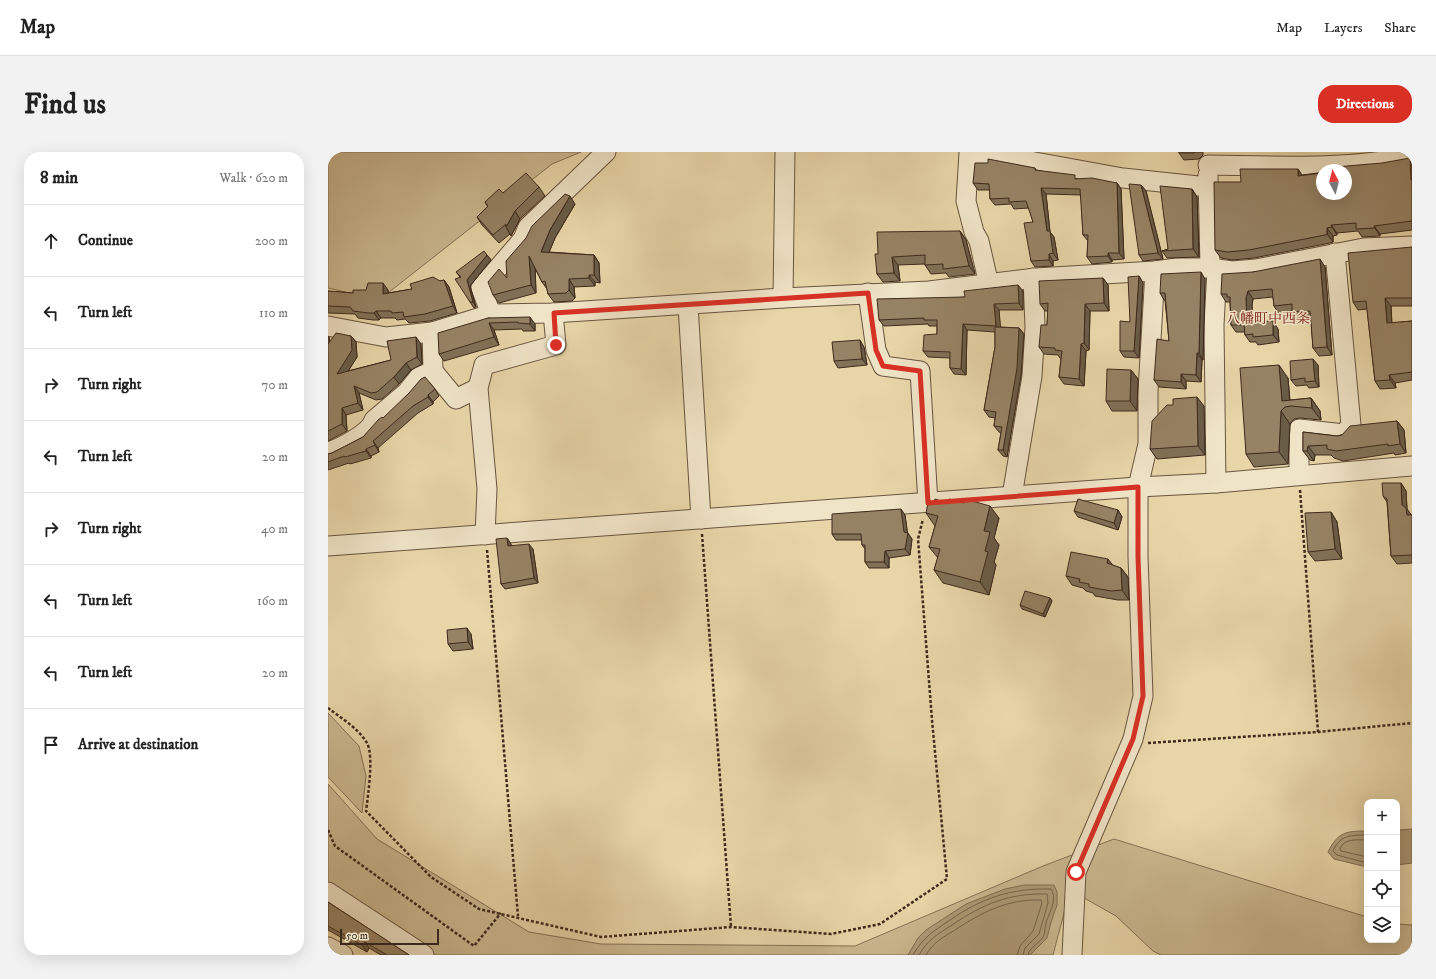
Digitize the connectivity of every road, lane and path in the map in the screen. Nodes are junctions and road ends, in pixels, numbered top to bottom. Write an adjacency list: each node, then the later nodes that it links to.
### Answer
1 (606, 152): 17 (street)
2 (785, 152): 14 (street)
3 (996, 154): 6 (street); 12 (street)
4 (1412, 156): 5 (street)
5 (1208, 158): 6 (street)
6 (1208, 187): 9 (street)
7 (1412, 246): 8 (street)
8 (1335, 253): 9 (street); 24 (street)
9 (1213, 268): 10 (street); 25 (street)
10 (1155, 271): 11 (street); 26 (street)
11 (1033, 278): 12 (street); 27 (street)
12 (989, 285): 13 (street)
13 (868, 293): 14 (street); 28 (street)
14 (783, 298): 15 (street)
15 (688, 304): 16 (street); 29 (street)
16 (554, 313): 17 (street); 21 (street)
17 (491, 314): 19 (street)
18 (328, 326): 19 (street)
19 (432, 332): 20 (street)
20 (433, 371): 21 (street); 22 (street)
21 (478, 388): 30 (street)
22 (328, 452)
23 (1412, 466): 24 (street)
24 (1299, 475): 25 (street); 34 (path)
25 (1216, 483): 26 (street)
26 (1138, 487): 27 (street); 35 (street)
27 (1012, 496): 28 (street)
28 (928, 503): 29 (street); 40 (path)
29 (701, 519): 30 (street); 40 (path)
30 (485, 535): 31 (street); 39 (path)
31 (328, 546)
32 (328, 708): 38 (path)
33 (1412, 723): 34 (path)
34 (1318, 732): 35 (path)
35 (1133, 739): 44 (street)
36 (328, 830): 38 (path)
37 (328, 892): 43 (street)
38 (501, 913): 39 (path)
39 (518, 916): 40 (path)
40 (731, 927)
41 (328, 947): 42 (street)
42 (343, 955)
43 (424, 955)
44 (1072, 955)

